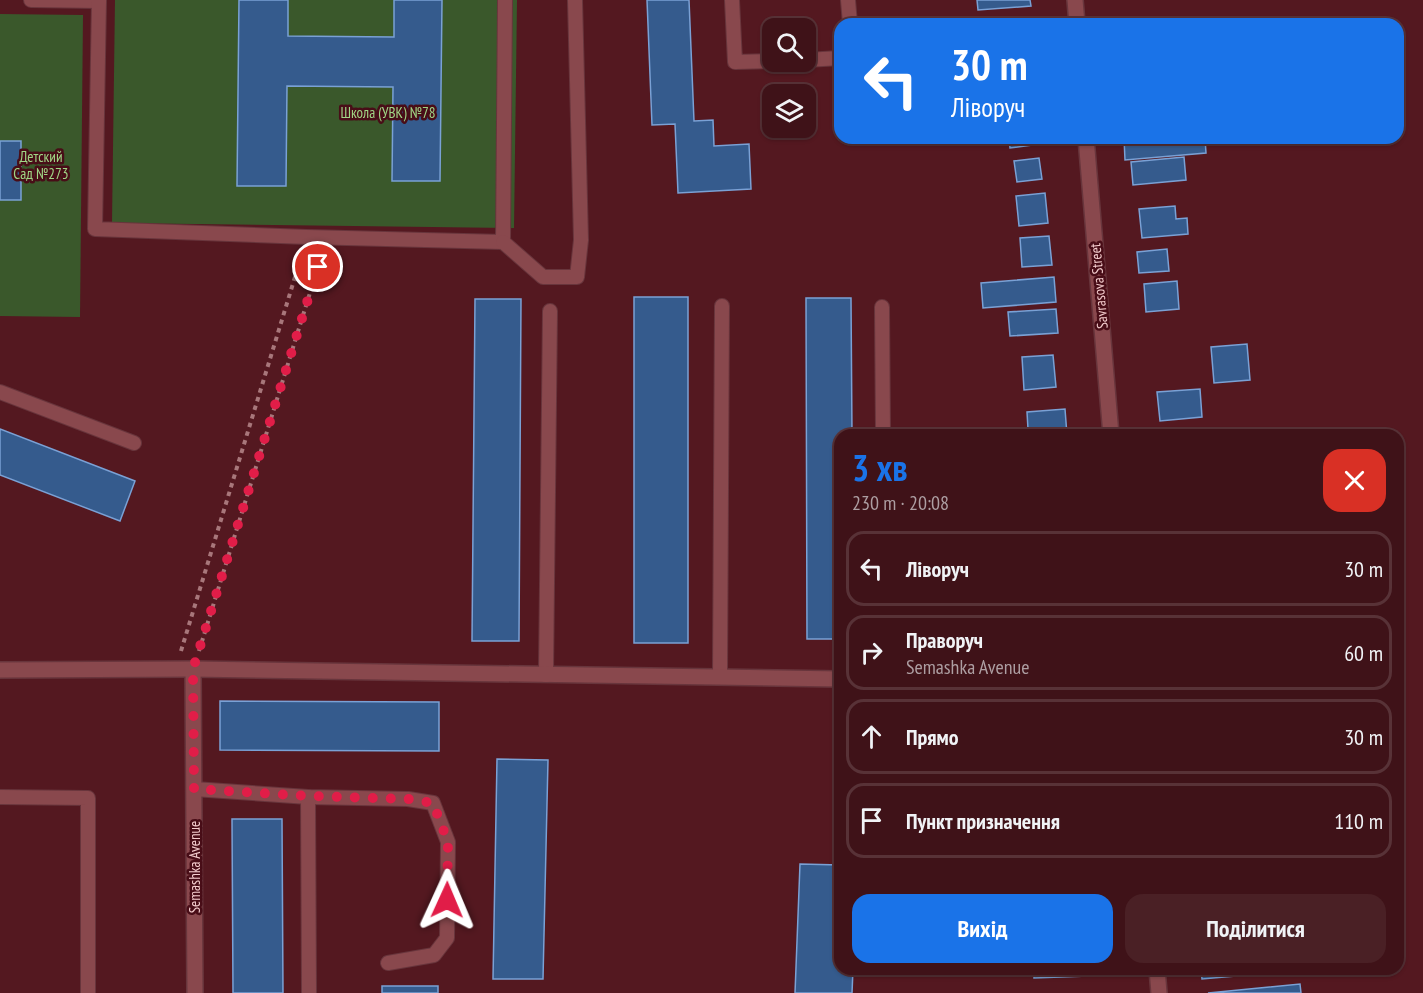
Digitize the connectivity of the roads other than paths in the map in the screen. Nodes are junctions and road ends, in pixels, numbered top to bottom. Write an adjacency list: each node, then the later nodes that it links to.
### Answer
1 (31, 0): 2 (lane)
2 (99, 0): 14 (lane)
3 (505, 0): 14 (lane)
4 (574, 0): 14 (lane)
5 (732, 0): 12 (lane)
6 (848, 0): 8 (lane)
7 (1075, 0): 9 (street)
8 (850, 18)
9 (1076, 18)
10 (834, 58): 11 (lane)
11 (816, 59)
12 (762, 61)
13 (1087, 144): 20 (street, Savrasova Street)
14 (503, 242)
15 (722, 306): 25 (lane)
16 (882, 307): 19 (lane)
17 (550, 311): 24 (lane)
18 (0, 393): 21 (lane)
19 (883, 429)
20 (1110, 429)
21 (134, 443)
22 (193, 669): 23 (street); 24 (street); 27 (street, Semashka Avenue)
23 (0, 670)
24 (546, 675): 25 (street)
25 (720, 677): 26 (street)
26 (834, 680)
27 (194, 789): 29 (lane); 33 (street, Semashka Avenue)
28 (0, 796): 32 (lane)
29 (308, 796): 30 (lane); 34 (lane)
30 (388, 963)
31 (1158, 975): 35 (street)
32 (88, 993)
33 (195, 993)
34 (309, 993)
35 (1159, 993)

